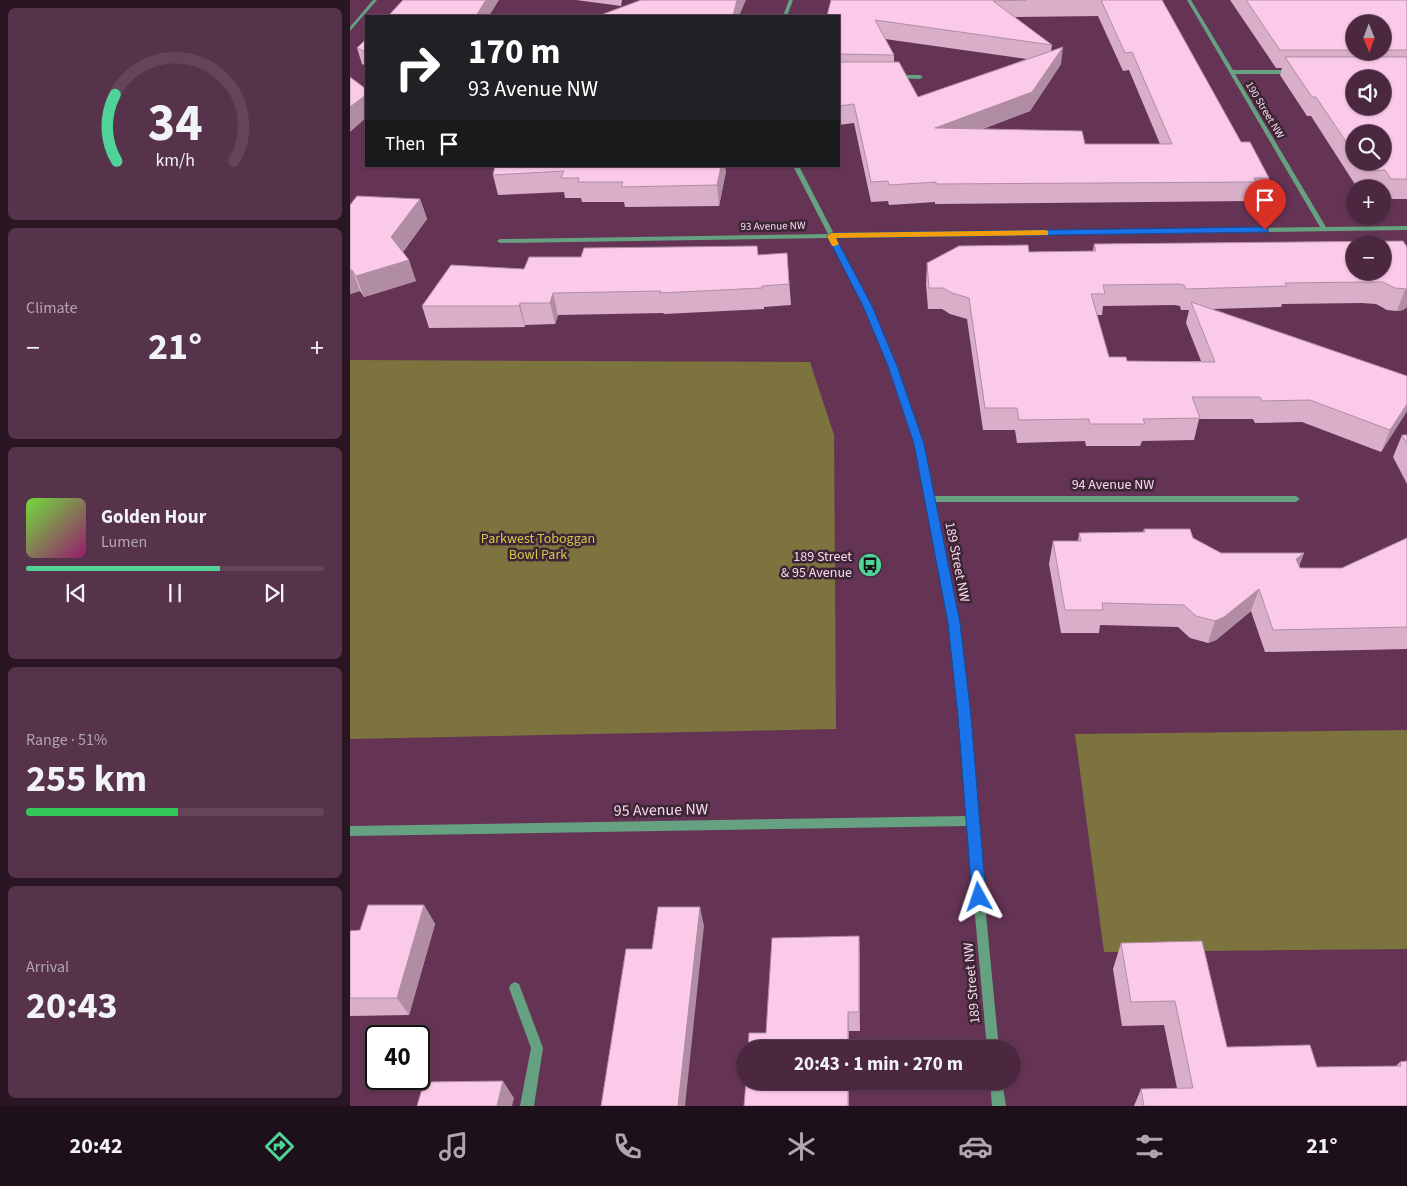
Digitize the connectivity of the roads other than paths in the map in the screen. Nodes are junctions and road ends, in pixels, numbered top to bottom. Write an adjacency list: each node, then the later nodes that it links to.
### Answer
1 (375, 0): 5 (street)
2 (791, 0): 4 (street)
3 (1189, 0): 6 (street, 190 Street NW)
4 (785, 15)
5 (350, 30)
6 (1231, 72): 7 (street); 12 (street, 190 Street NW)
7 (1299, 72)
8 (884, 76): 9 (street)
9 (920, 77)
10 (796, 167): 13 (street, 189 Street NW)
11 (1407, 228): 12 (street, 93 Avenue NW)
12 (1324, 229): 13 (street, 93 Avenue NW)
13 (831, 236): 14 (street, 93 Avenue NW); 15 (street, 189 Street NW)
14 (500, 240)
15 (930, 498): 16 (street, 94 Avenue NW); 17 (street, 189 Street NW)
16 (1296, 499)
17 (972, 821): 18 (street, 95 Avenue NW); 20 (street, 189 Street NW)
18 (350, 831)
19 (515, 988): 22 (lane)
20 (992, 1040)
21 (997, 1090): 23 (street)
22 (527, 1106)
23 (998, 1106)

